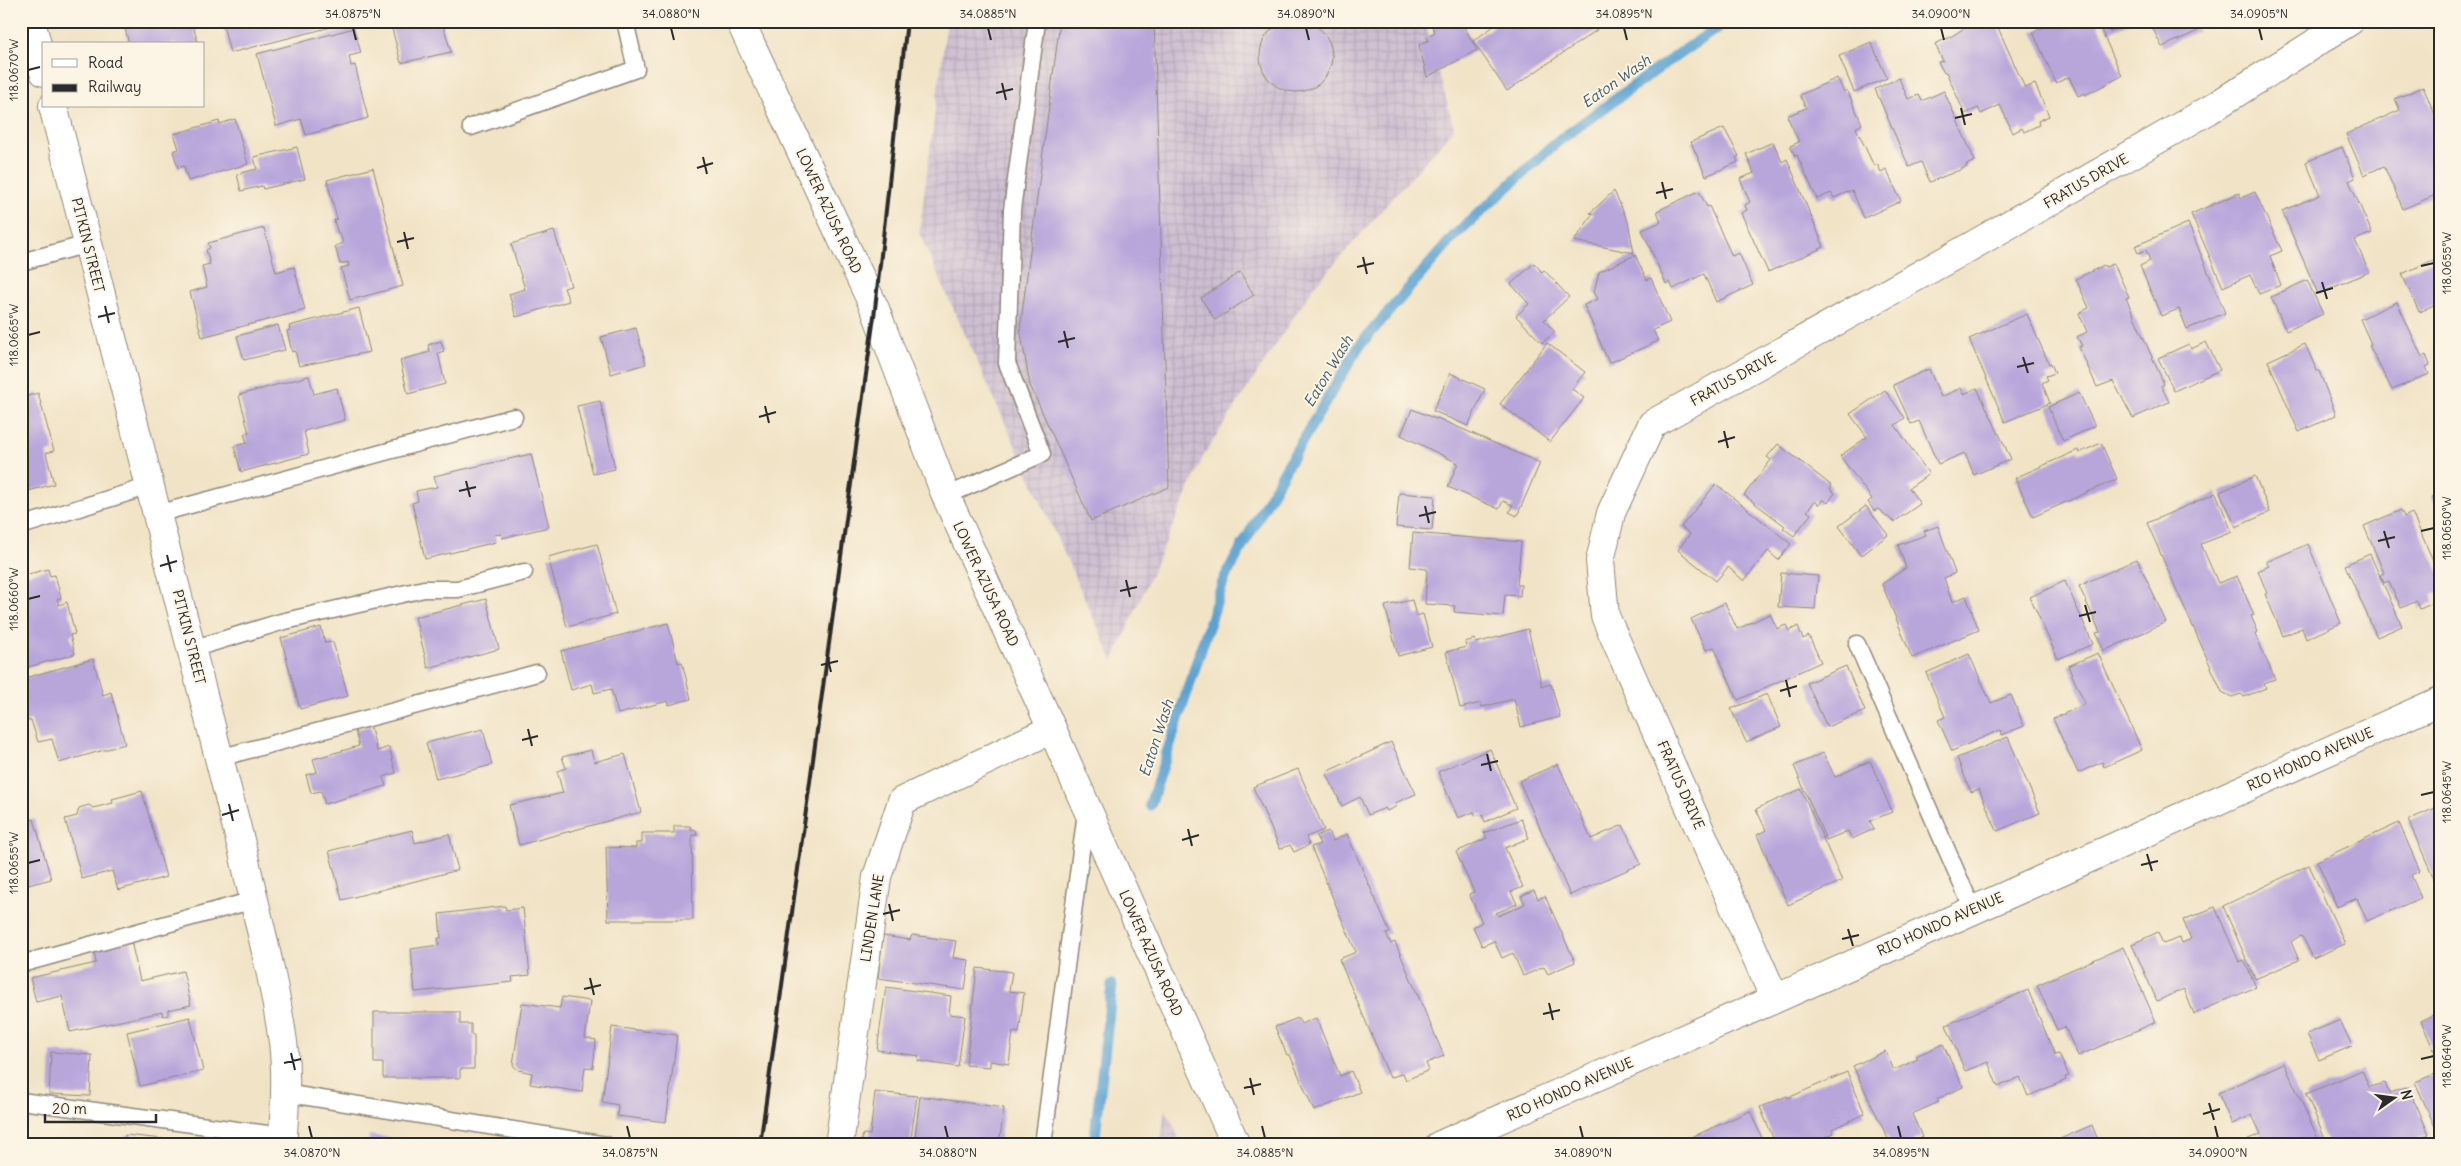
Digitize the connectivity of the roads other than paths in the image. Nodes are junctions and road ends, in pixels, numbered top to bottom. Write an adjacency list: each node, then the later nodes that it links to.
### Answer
1 (31, 21): 6 (street)
2 (624, 21): 8 (lane)
3 (740, 21): 13 (street, LOWER AZUSA ROAD)
4 (1037, 21): 13 (lane)
5 (2350, 21): 27 (street, FRATUS DRIVE)
6 (42, 64)
7 (54, 108): 9 (street, PITKIN STREET)
8 (471, 127)
9 (88, 244): 10 (lane); 12 (street, PITKIN STREET)
10 (21, 262)
11 (514, 417): 14 (lane)
12 (150, 486): 14 (street, PITKIN STREET); 15 (lane)
13 (946, 496): 21 (street, LOWER AZUSA ROAD)
14 (157, 514): 18 (street, PITKIN STREET)
15 (21, 526)
16 (524, 572): 18 (lane)
17 (1857, 644): 25 (lane)
18 (192, 649): 22 (street, PITKIN STREET)
19 (537, 673): 22 (lane)
20 (2440, 701): 25 (street, RIO HONDO AVENUE)
21 (1052, 729): 23 (street, LOWER AZUSA ROAD); 32 (street, LINDEN LANE)
22 (219, 758): 24 (street, PITKIN STREET)
23 (1092, 820): 33 (lane); 34 (street, LOWER AZUSA ROAD)
24 (254, 900): 26 (lane); 28 (street, PITKIN STREET)
25 (1973, 910): 27 (street, RIO HONDO AVENUE)
26 (21, 964)
27 (1775, 999): 35 (street, RIO HONDO AVENUE)
28 (284, 1093): 30 (street, PITKIN STREET); 31 (lane)
29 (21, 1101): 30 (lane)
30 (282, 1140)
31 (606, 1145)
32 (839, 1145)
33 (1043, 1145)
34 (1236, 1145)
35 (1440, 1145)

